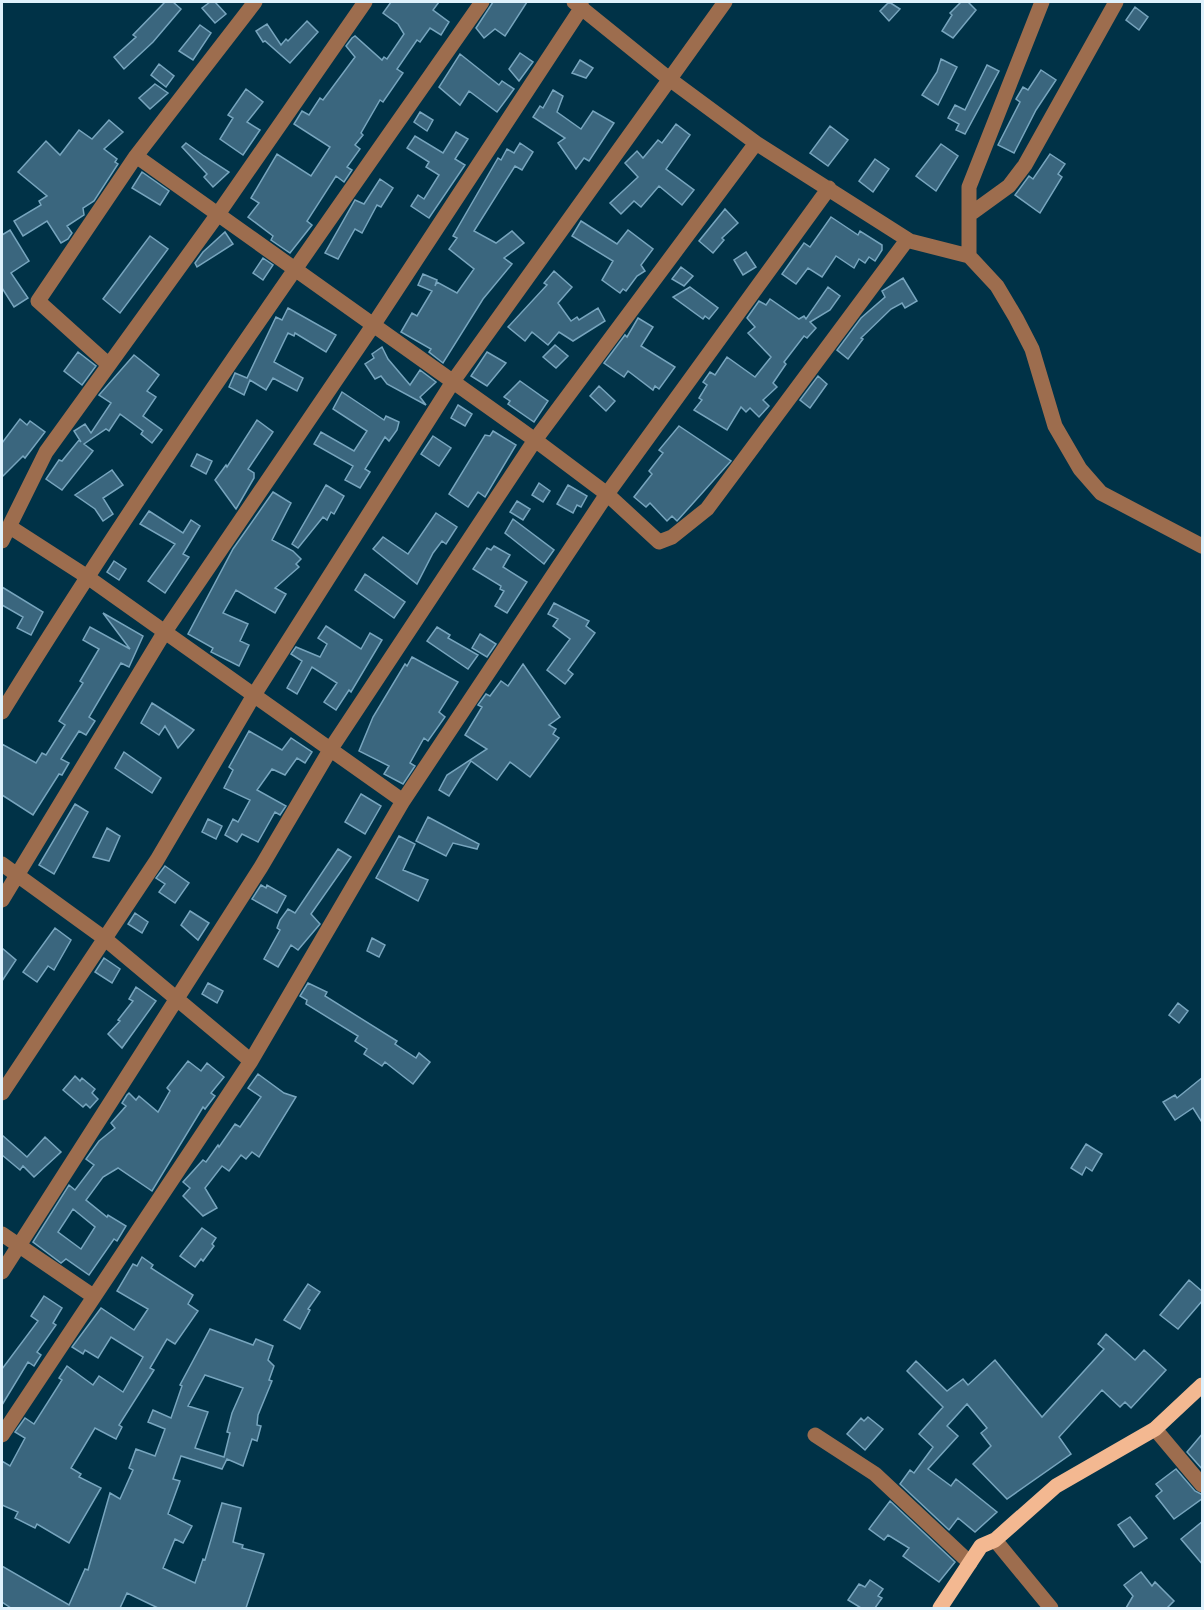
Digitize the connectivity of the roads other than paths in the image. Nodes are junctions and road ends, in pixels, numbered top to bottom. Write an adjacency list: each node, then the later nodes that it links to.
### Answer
1 (255, 2): 10 (street)
2 (365, 2): 12 (street)
3 (482, 2): 16 (street)
4 (725, 2): 8 (street)
5 (1042, 2): 13 (street)
6 (1116, 2): 13 (street)
7 (578, 4): 8 (street); 17 (street)
8 (668, 78): 9 (street); 19 (street)
9 (756, 143): 11 (street); 20 (street)
10 (136, 156): 12 (street); 18 (street)
11 (829, 188): 14 (street); 21 (street)
12 (218, 214): 16 (street); 18 (street)
13 (969, 215): 15 (street)
14 (907, 240): 15 (street); 21 (street)
15 (969, 256): 24 (street)
16 (293, 270): 17 (street); 25 (street)
17 (374, 324): 19 (street); 26 (street)
18 (110, 365): 22 (street)
19 (454, 380): 20 (street); 27 (street)
20 (535, 440): 21 (street); 29 (street)
21 (607, 494): 30 (street)
22 (10, 527): 23 (street); 25 (street)
23 (2, 541)
24 (1203, 546)
25 (86, 576): 26 (street); 28 (street)
26 (164, 633): 27 (street); 32 (street)
27 (254, 694): 29 (street); 34 (street)
28 (2, 712)
29 (330, 750): 30 (street); 35 (street)
30 (403, 801): 36 (street)
31 (2, 864): 32 (street)
32 (18, 876): 33 (street); 34 (street)
33 (2, 900)
34 (104, 938): 35 (street); 37 (street)
35 (176, 1000): 36 (street); 39 (street)
36 (251, 1061): 41 (street)
37 (2, 1093)
38 (2, 1234): 39 (street)
39 (18, 1246): 40 (street); 41 (street)
40 (2, 1272)
41 (93, 1296): 44 (street)
42 (1203, 1385): 43 (main road)
43 (1155, 1429): 46 (street); 47 (main road)
44 (2, 1435)
45 (815, 1435): 48 (street)
46 (1203, 1485)
47 (995, 1540): 48 (main road); 50 (street)
48 (970, 1563): 49 (main road)
49 (940, 1608)
50 (1051, 1608)

